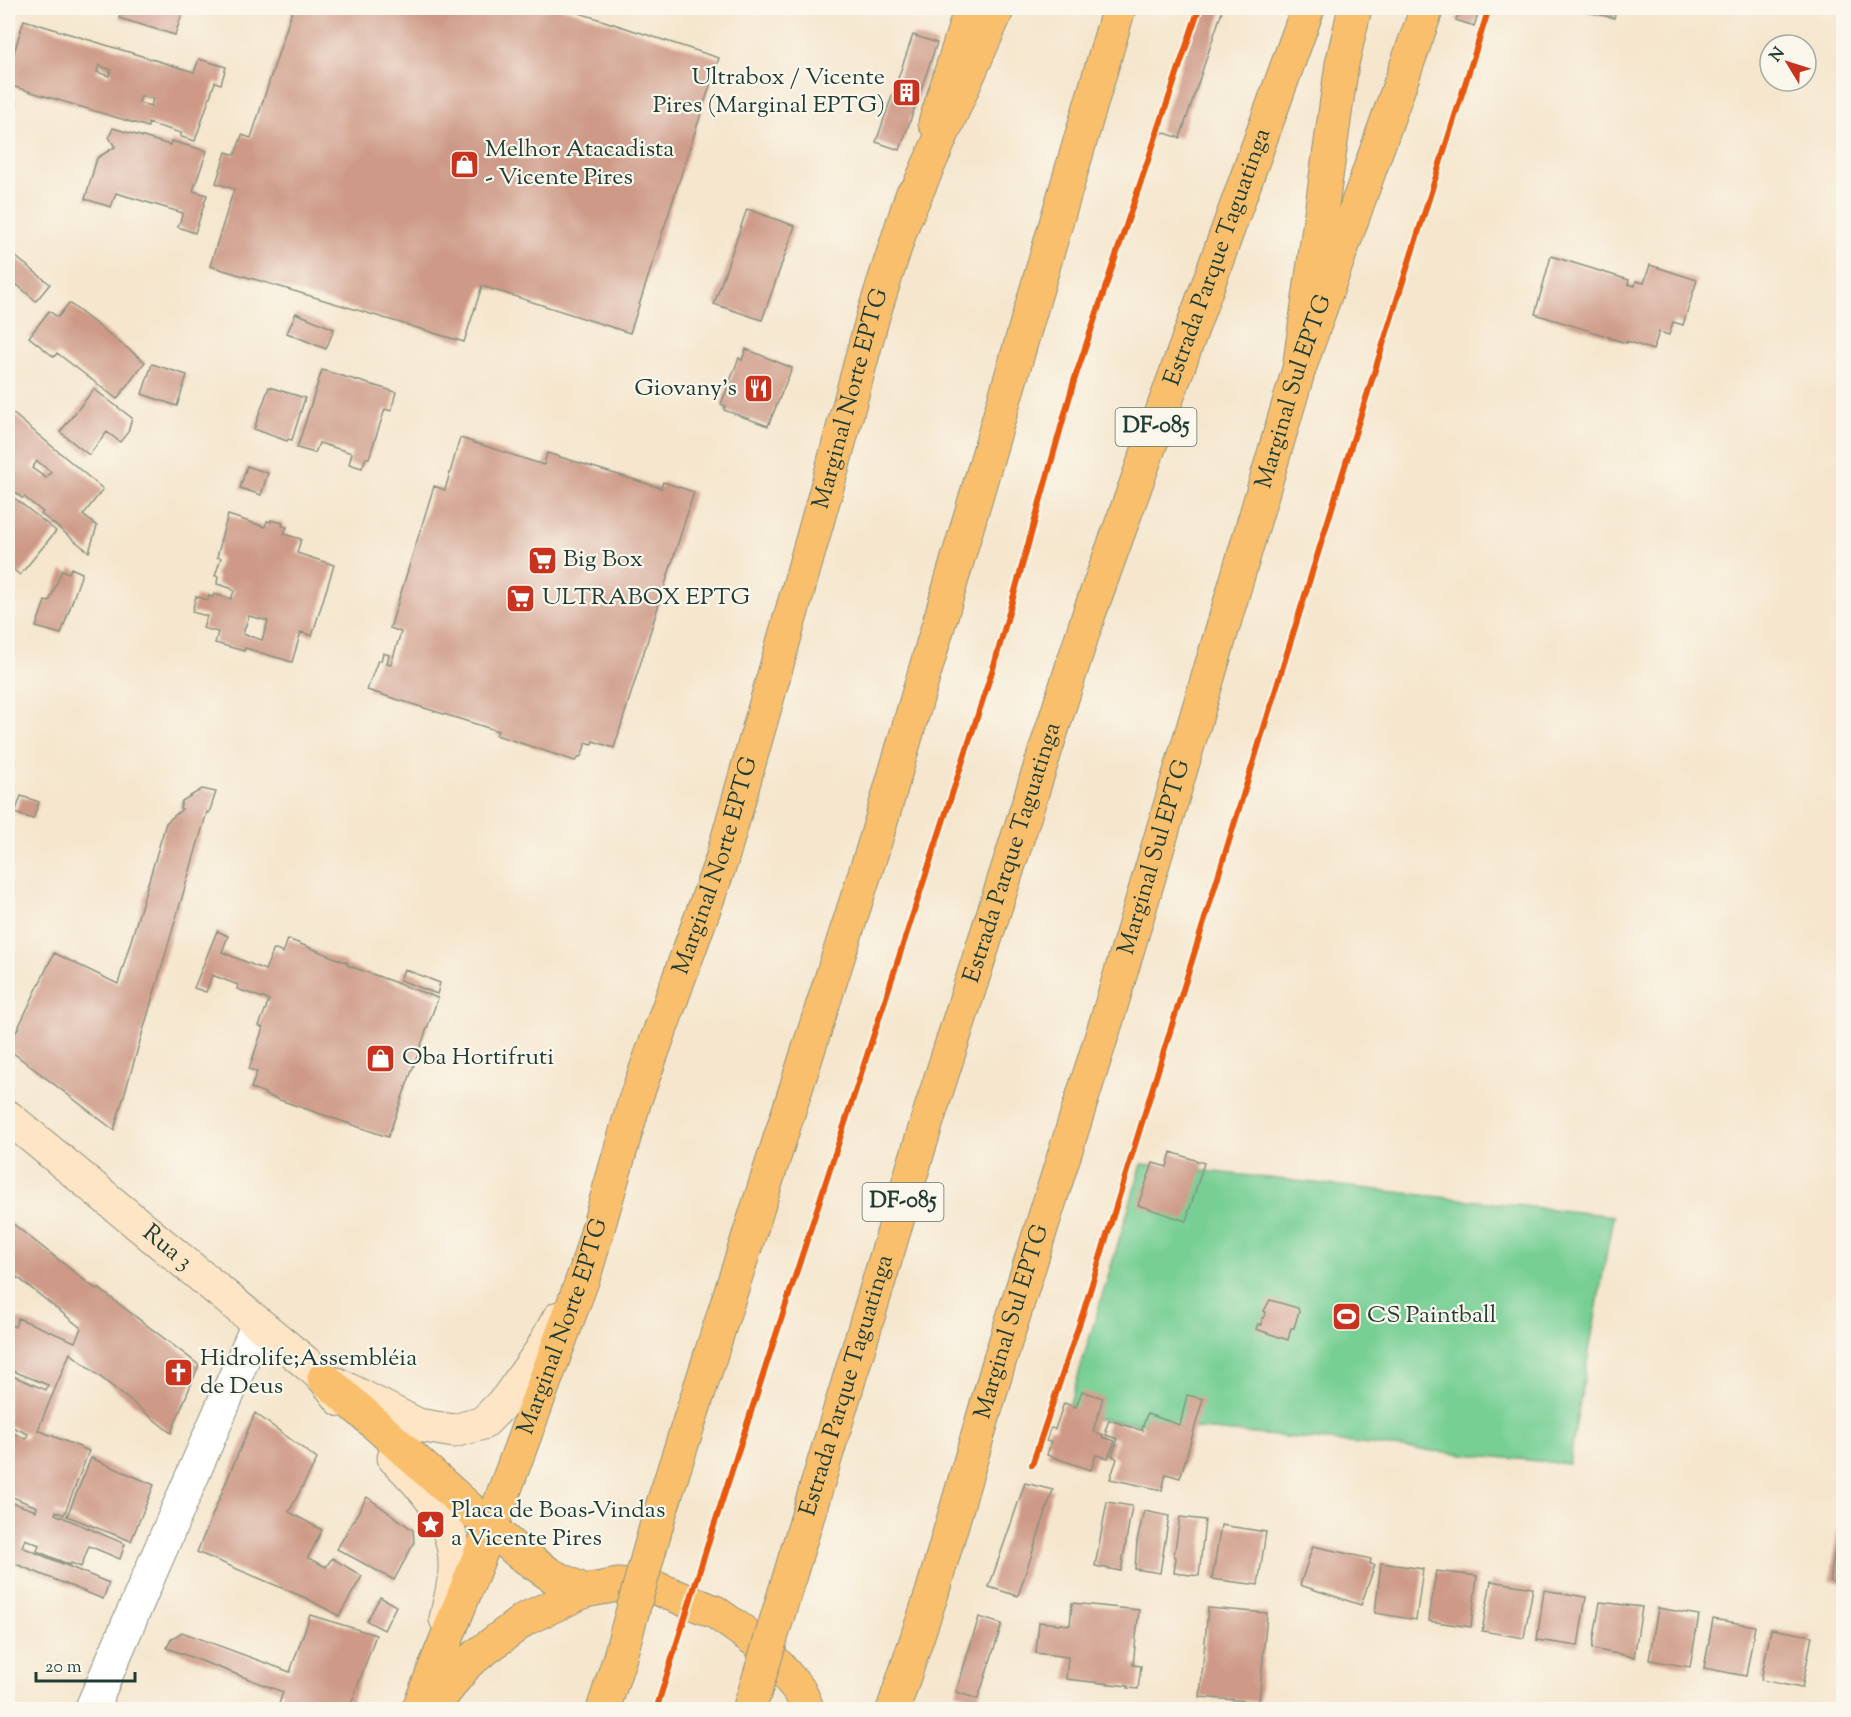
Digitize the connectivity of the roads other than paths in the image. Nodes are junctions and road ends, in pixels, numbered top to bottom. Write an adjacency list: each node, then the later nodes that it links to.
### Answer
1 (971, 8): 7 (main road, Marginal Norte EPTG)
2 (998, 8): 7 (main road)
3 (1119, 8): 20 (main road, bridge)
4 (1308, 8): 16 (main road, Estrada Parque Taguatinga / DF-085, bridge)
5 (1355, 8): 8 (main road)
6 (1427, 8): 8 (main road, Marginal Sul EPTG)
7 (903, 223): 10 (main road, Marginal Norte EPTG)
8 (1299, 369): 22 (main road, Marginal Sul EPTG)
9 (8, 1117): 11 (main road, Rua 3)
10 (586, 1270): 12 (main road); 13 (main road, Marginal Norte EPTG)
11 (258, 1324): 12 (main road, Rua 3); 17 (street)
12 (324, 1378): 13 (main road); 15 (main road)
13 (491, 1527): 14 (main road); 15 (main road, Marginal Norte EPTG)
14 (585, 1590): 19 (main road); 21 (main road)
15 (438, 1659): 18 (main road, Marginal Norte EPTG)
16 (752, 1699)
17 (91, 1710)
18 (418, 1710)
19 (431, 1710)
20 (603, 1710)
21 (808, 1710)
22 (893, 1710)

